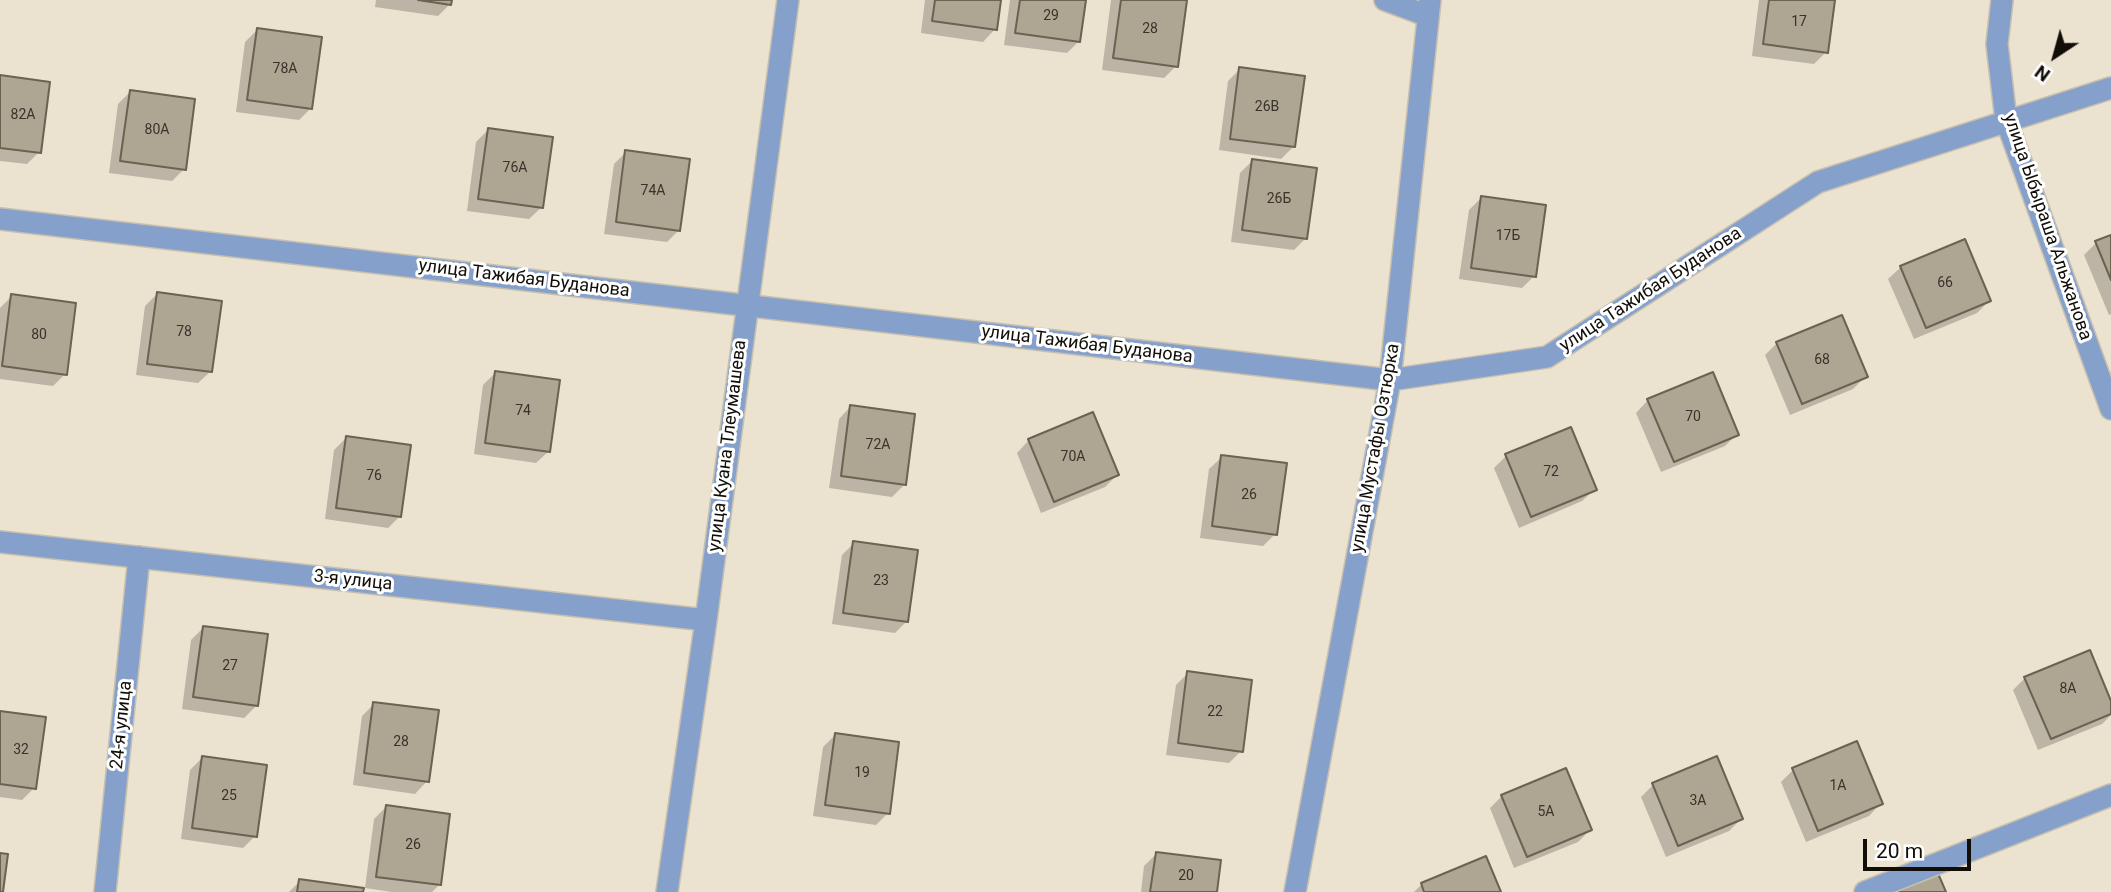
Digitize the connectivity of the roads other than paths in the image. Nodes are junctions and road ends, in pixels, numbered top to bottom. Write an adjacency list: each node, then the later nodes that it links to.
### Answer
1 (788, 0): 8 (street, улица Куана Тлеумашева)
2 (1385, 0): 4 (street)
3 (2002, 0): 6 (street, улица Ыбыраша Альжанова)
4 (1429, 8): 9 (street, улица Мустафы Озтюрка)
5 (2111, 88): 6 (street, улица Тажибая Буданова)
6 (2006, 120): 9 (street, улица Тажибая Буданова); 10 (street, улица Ыбыраша Альжанова)
7 (0, 219): 8 (street, улица Тажибая Буданова)
8 (747, 305): 9 (street, улица Тажибая Буданова); 13 (street, улица Куана Тлеумашева)
9 (1390, 380): 17 (street, улица Мустафы Озтюрка)
10 (2111, 409)
11 (0, 542): 12 (street, 3-я улица)
12 (139, 557): 13 (street, 3-я улица); 15 (street, 24-я улица)
13 (706, 620): 16 (street, улица Куана Тлеумашева)
14 (2111, 795): 18 (street)
15 (105, 892)
16 (667, 892)
17 (1295, 892)
18 (1865, 892)

